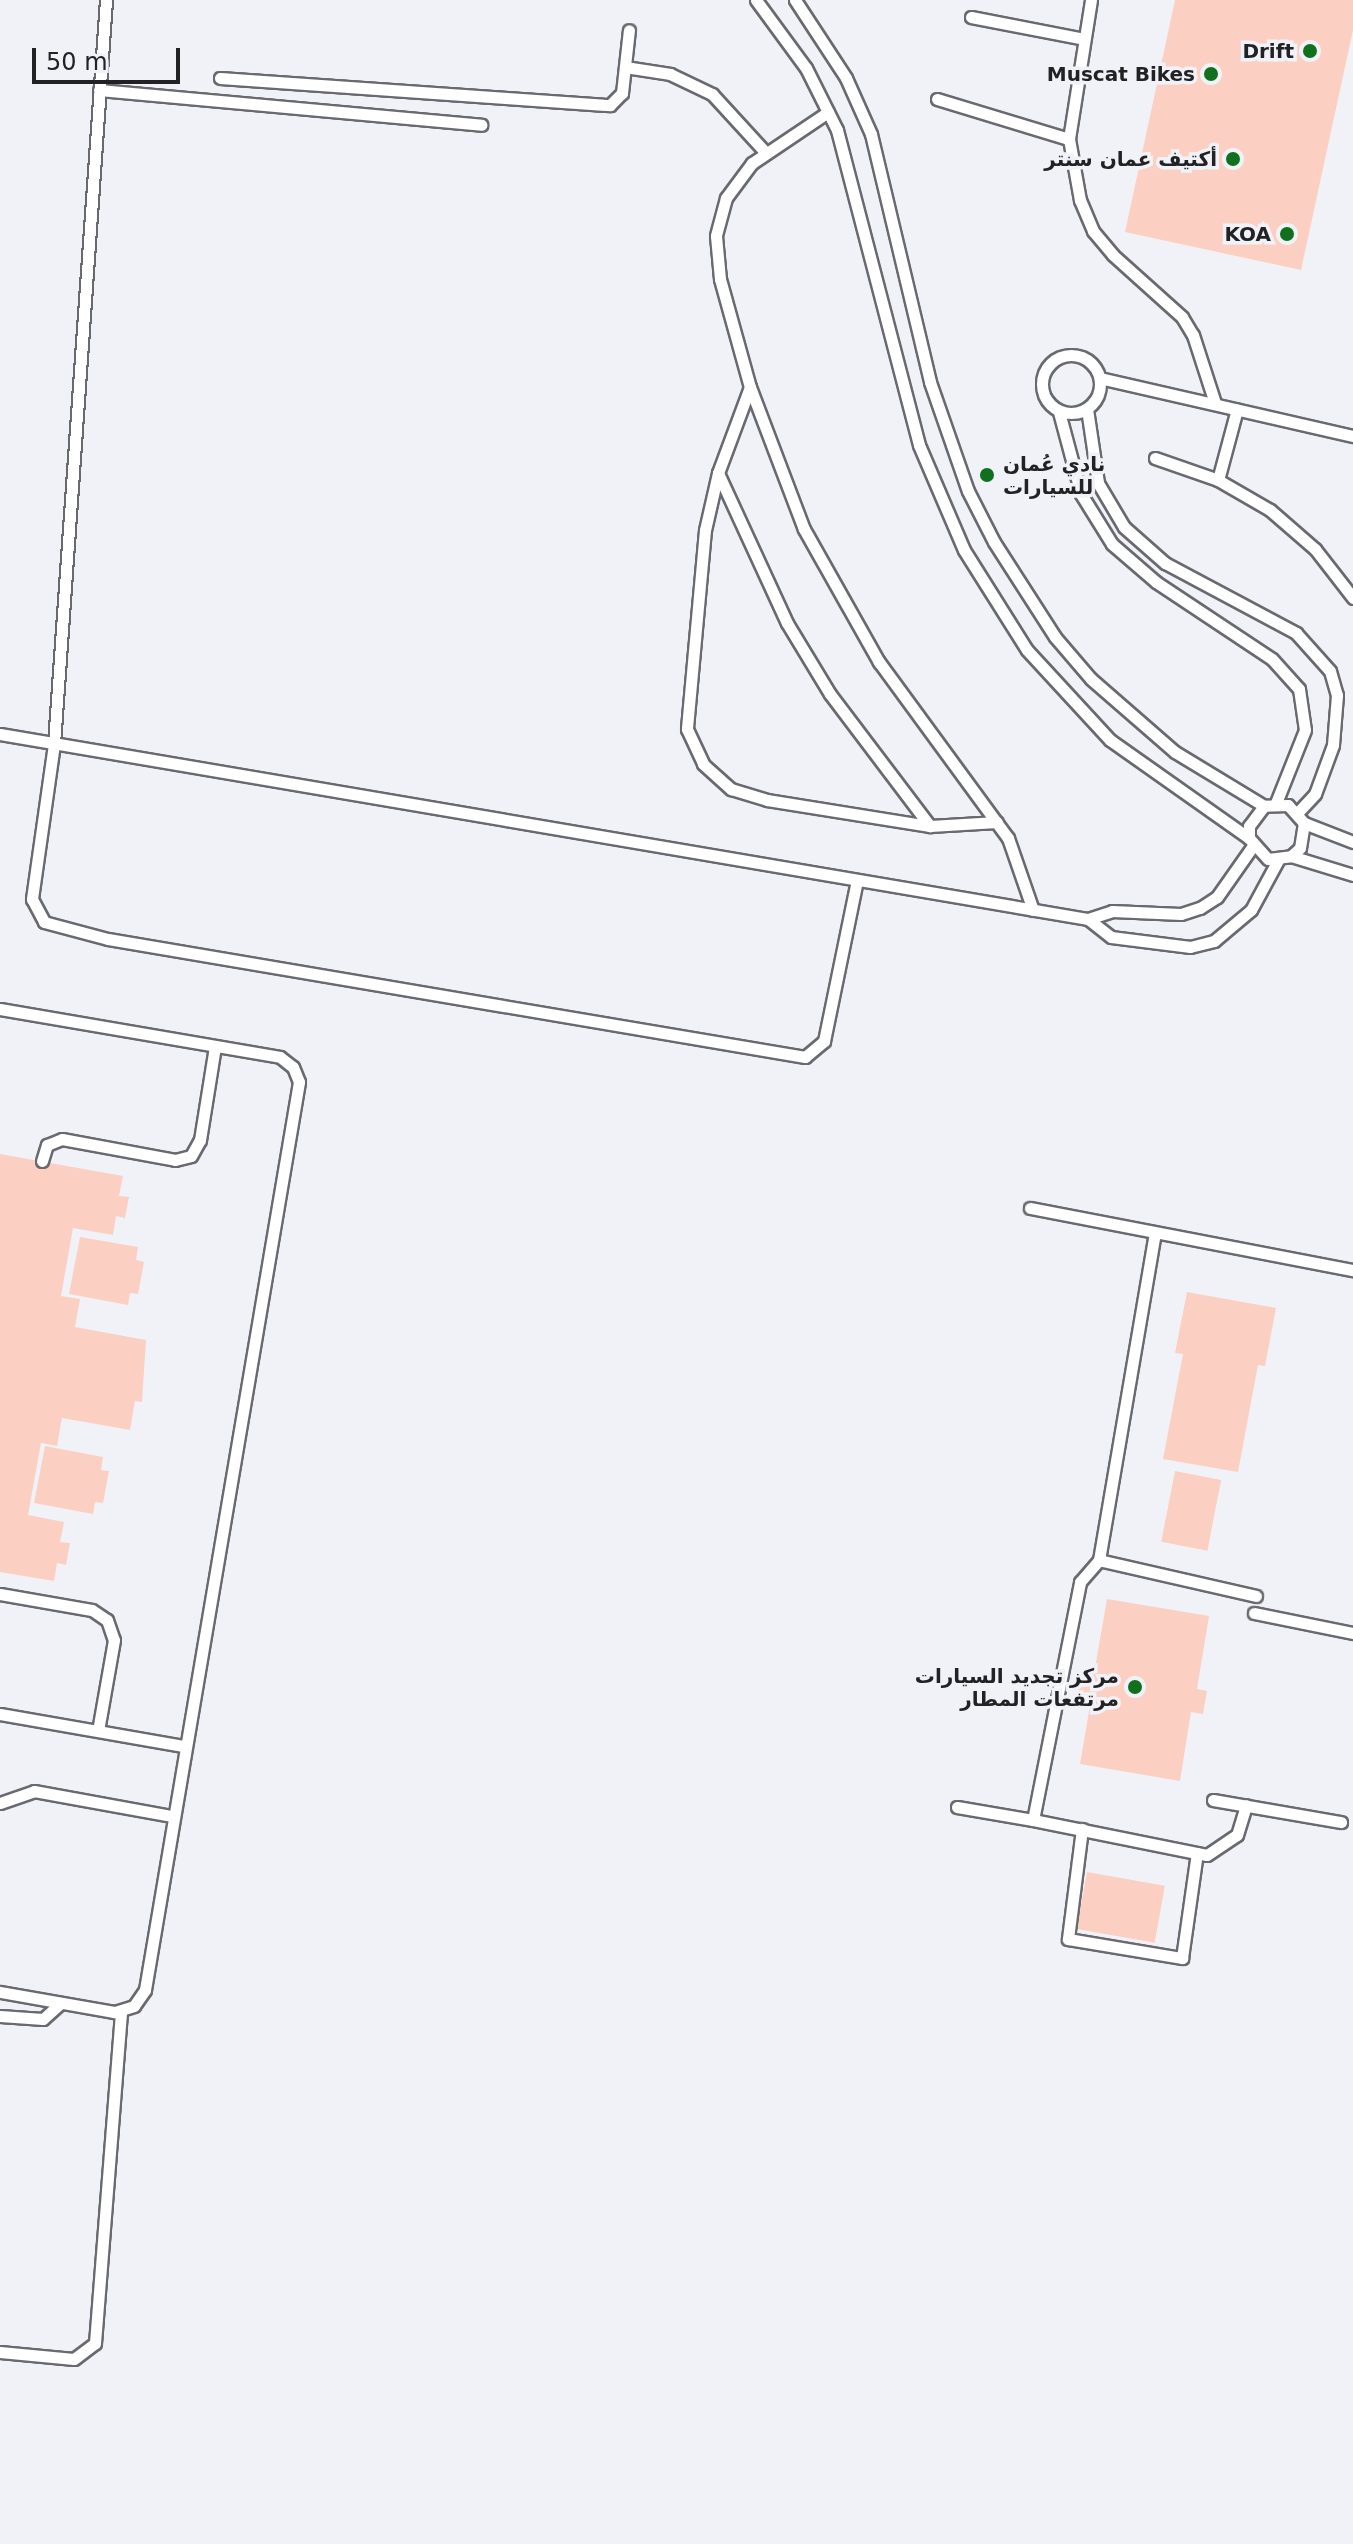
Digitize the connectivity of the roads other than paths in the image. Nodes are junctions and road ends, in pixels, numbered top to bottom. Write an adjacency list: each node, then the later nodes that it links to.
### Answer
1 (106, 0): 10 (lane)
2 (756, 0): 12 (lane)
3 (795, 0): 30 (lane)
4 (1091, 0): 7 (lane)
5 (971, 17): 7 (lane)
6 (629, 30): 8 (lane)
7 (1084, 39): 14 (lane)
8 (625, 67): 9 (lane); 15 (lane)
9 (220, 78)
10 (99, 90): 13 (lane); 28 (lane)
11 (937, 99): 14 (lane)
12 (828, 112): 15 (lane); 34 (lane)
13 (481, 125)
14 (1069, 139): 18 (lane)
15 (766, 153): 17 (lane)
16 (1100, 378): 18 (lane); 19 (lane); 21 (lane)
17 (750, 387): 24 (lane); 32 (lane)
18 (1215, 403): 20 (lane)
19 (1087, 409): 21 (lane); 31 (lane)
20 (1237, 409): 22 (lane); 25 (lane)
21 (1059, 412): 29 (lane)
22 (1353, 436)
23 (1155, 458): 25 (lane)
24 (718, 473): 33 (lane); 33 (lane)
25 (1218, 480): 26 (lane)
26 (1353, 598)
27 (0, 734): 28 (lane)
28 (54, 744): 39 (lane); 39 (lane)
29 (1276, 803): 30 (lane); 31 (lane)
30 (1264, 806): 34 (lane)
31 (1301, 818): 35 (lane); 36 (lane)
32 (997, 822): 33 (lane); 40 (lane)
33 (930, 826)
34 (1250, 842): 37 (lane); 41 (lane)
35 (1353, 842)
36 (1291, 856): 37 (lane); 38 (lane)
37 (1278, 860): 41 (lane)
38 (1353, 875)
39 (857, 880): 40 (lane)
40 (1033, 910): 41 (lane)
41 (1088, 919)
42 (0, 1009): 43 (lane)
43 (215, 1046): 44 (lane); 55 (lane)
44 (42, 1161)
45 (1030, 1208): 46 (lane)
46 (1155, 1234): 47 (lane); 48 (lane)
47 (1353, 1270)
48 (1099, 1560): 50 (lane); 61 (lane)
49 (0, 1594): 54 (lane)
50 (1256, 1596)
51 (1254, 1613): 52 (lane)
52 (1353, 1633)
53 (0, 1714): 54 (lane)
54 (98, 1731): 55 (lane)
55 (183, 1746): 60 (lane)
56 (1213, 1800): 58 (lane)
57 (0, 1803): 60 (lane)
58 (1246, 1805): 62 (lane); 64 (lane)
59 (957, 1807): 61 (lane)
60 (171, 1816): 67 (lane)
61 (1033, 1820): 63 (lane)
62 (1341, 1822)
63 (1082, 1829): 64 (lane); 64 (lane)
64 (1197, 1853)
65 (0, 1992): 66 (lane)
66 (61, 2003): 67 (lane); 68 (lane)
67 (121, 2012): 69 (lane)
68 (0, 2016)
69 (0, 2352)

